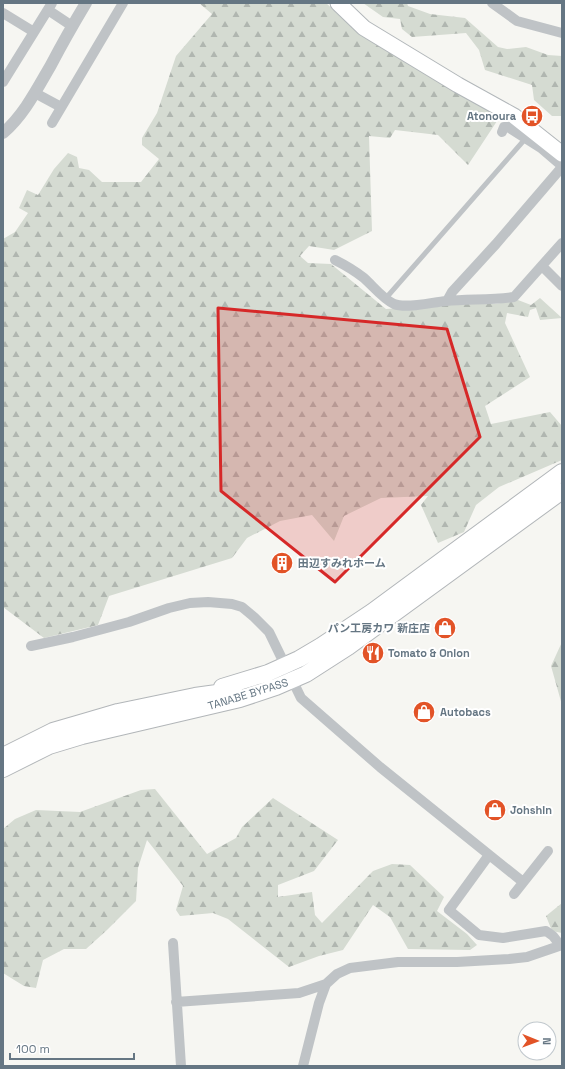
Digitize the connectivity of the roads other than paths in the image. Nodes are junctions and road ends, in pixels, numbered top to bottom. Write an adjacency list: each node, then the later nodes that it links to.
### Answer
1 (86, 3): 7 (street)
2 (123, 3): 12 (street)
3 (338, 3): 17 (main road)
4 (492, 3): 9 (street)
5 (50, 7): 7 (street); 8 (street)
6 (3, 14): 8 (street)
7 (72, 26): 11 (street)
8 (34, 32): 10 (street)
9 (562, 32)
10 (3, 82)
11 (35, 93): 12 (street); 15 (street)
12 (61, 107): 13 (street)
13 (52, 123)
14 (502, 132): 16 (street)
15 (3, 133)
16 (526, 138): 18 (street); 23 (lane)
17 (562, 154)
18 (562, 166): 24 (street)
19 (562, 244): 21 (street)
20 (335, 260): 23 (street)
21 (542, 266): 22 (street); 24 (street)
22 (561, 284)
23 (386, 298): 24 (street)
24 (447, 301)
25 (562, 472): 31 (highway)
26 (562, 484): 29 (highway, TANABE BYPASS)
27 (562, 491): 29 (highway, TANABE BYPASS)
28 (562, 503): 31 (highway)
29 (457, 564): 31 (highway, TANABE BYPASS)
30 (31, 646): 31 (street)
31 (290, 676): 32 (highway, TANABE BYPASS); 33 (highway); 35 (street)
32 (3, 756)
33 (3, 769)
34 (548, 851): 36 (street)
35 (489, 855): 36 (street); 39 (street)
36 (523, 882): 37 (street)
37 (514, 894)
38 (173, 943): 41 (street)
39 (561, 945): 40 (street)
40 (326, 984): 41 (street); 43 (street)
41 (176, 1002): 42 (street)
42 (181, 1066)
43 (303, 1066)

